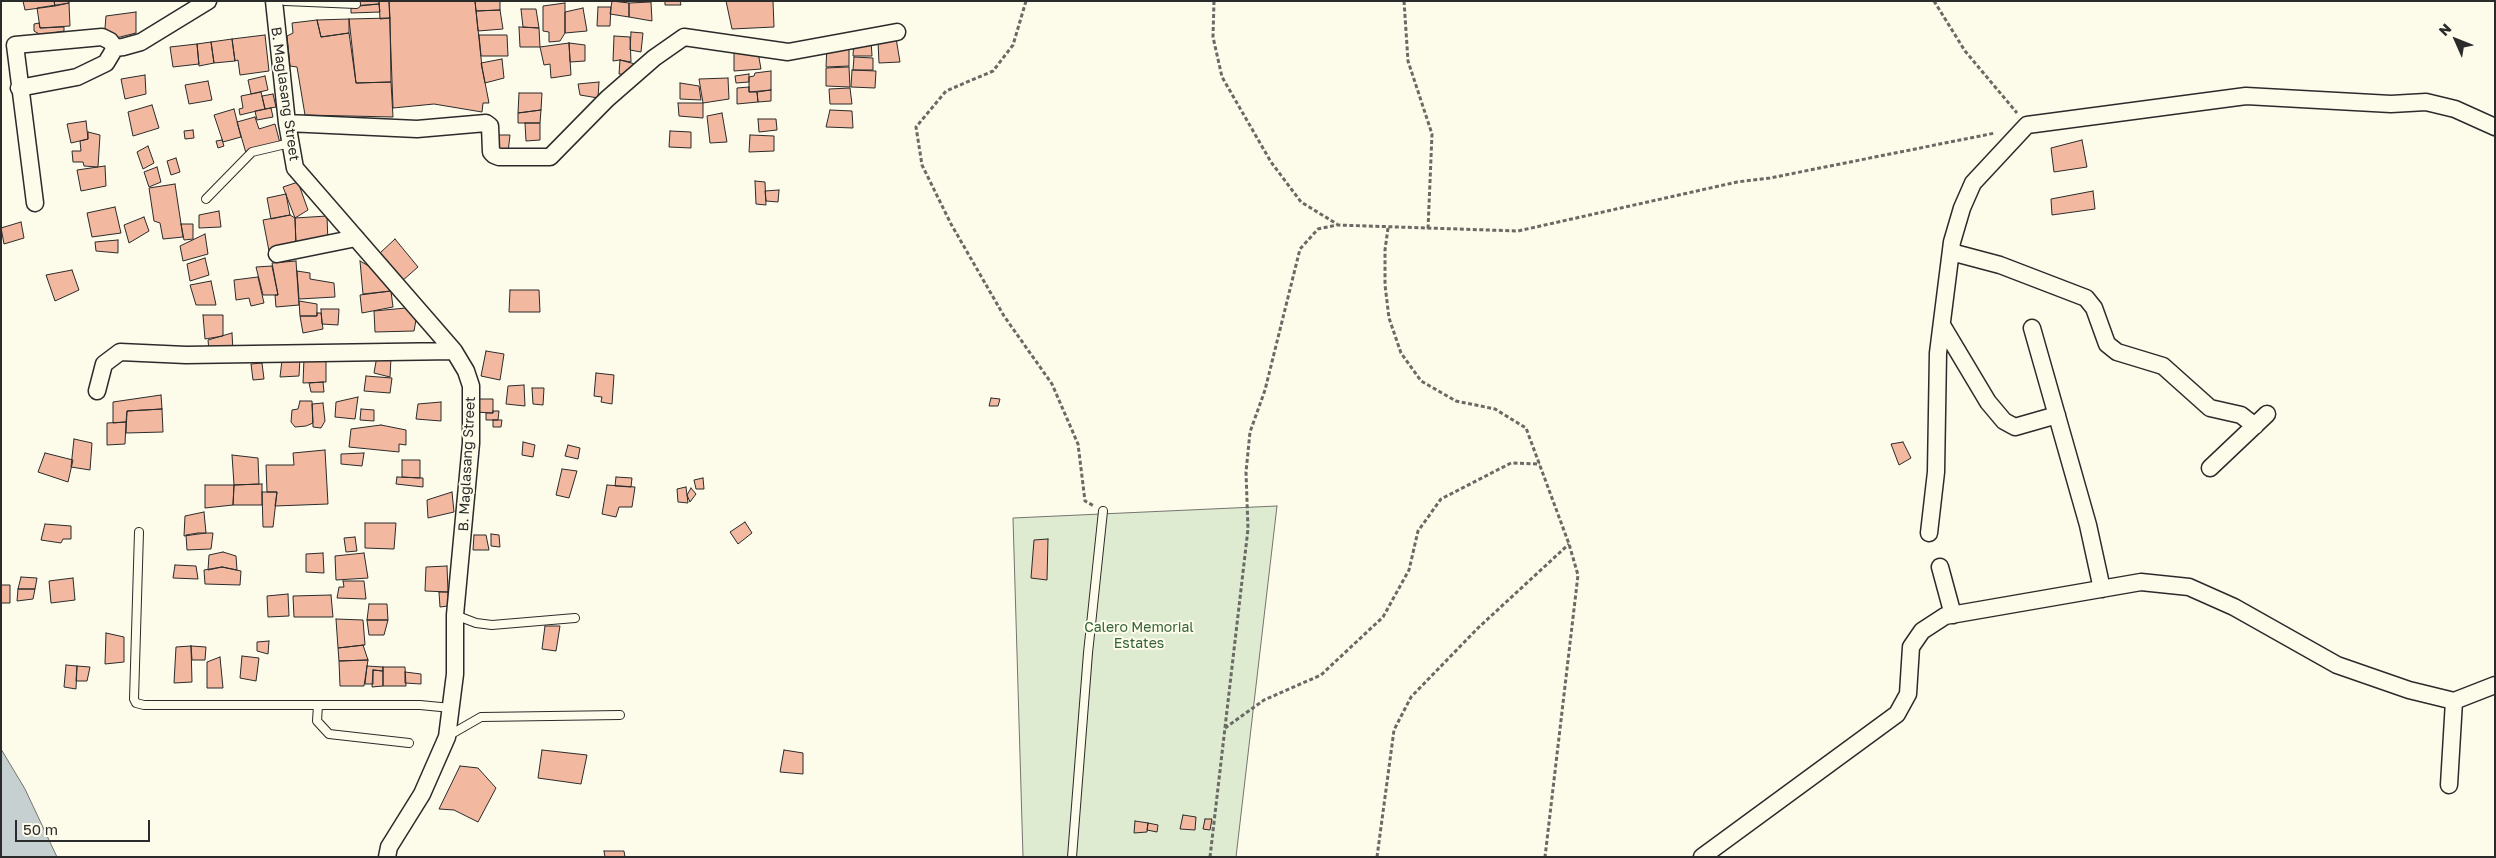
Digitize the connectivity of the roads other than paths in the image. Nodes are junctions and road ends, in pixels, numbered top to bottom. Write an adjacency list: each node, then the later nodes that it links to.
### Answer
1 (208, 1): 6 (street)
2 (274, 1): 8 (street, B. Maglasang Street)
3 (285, 1): 4 (lane)
4 (356, 4)
5 (897, 32): 8 (street)
6 (115, 48): 7 (street); 7 (street)
7 (19, 88): 12 (street)
8 (287, 123): 10 (street, B. Maglasang Street)
9 (2495, 127): 14 (street)
10 (290, 144): 11 (lane); 13 (street, B. Maglasang Street)
11 (206, 199)
12 (35, 203)
13 (356, 238): 15 (street); 18 (street, B. Maglasang Street)
14 (1951, 252): 16 (street); 22 (street)
15 (277, 254)
16 (1942, 325): 21 (street); 26 (street)
17 (2032, 328): 21 (street)
18 (454, 351): 19 (street); 29 (street, B. Maglasang Street)
19 (97, 391)
20 (2267, 414): 22 (street)
21 (2057, 415): 28 (street)
22 (2255, 426): 23 (street)
23 (2210, 468)
24 (1103, 511): 41 (lane)
25 (139, 532): 34 (lane)
26 (1928, 533)
27 (1940, 567): 30 (street)
28 (2102, 589): 30 (street); 33 (street)
29 (455, 614): 31 (lane); 35 (street, B. Maglasang Street)
30 (1953, 615): 42 (street)
31 (575, 618)
32 (2495, 685): 33 (street)
33 (2454, 701): 39 (street)
34 (318, 705): 35 (lane); 38 (lane)
35 (451, 708): 37 (street, B. Maglasang Street)
36 (620, 714): 37 (lane)
37 (447, 737): 40 (street, B. Maglasang Street)
38 (409, 743)
39 (2449, 785)
40 (387, 857)
41 (1072, 857)
42 (1702, 857)

